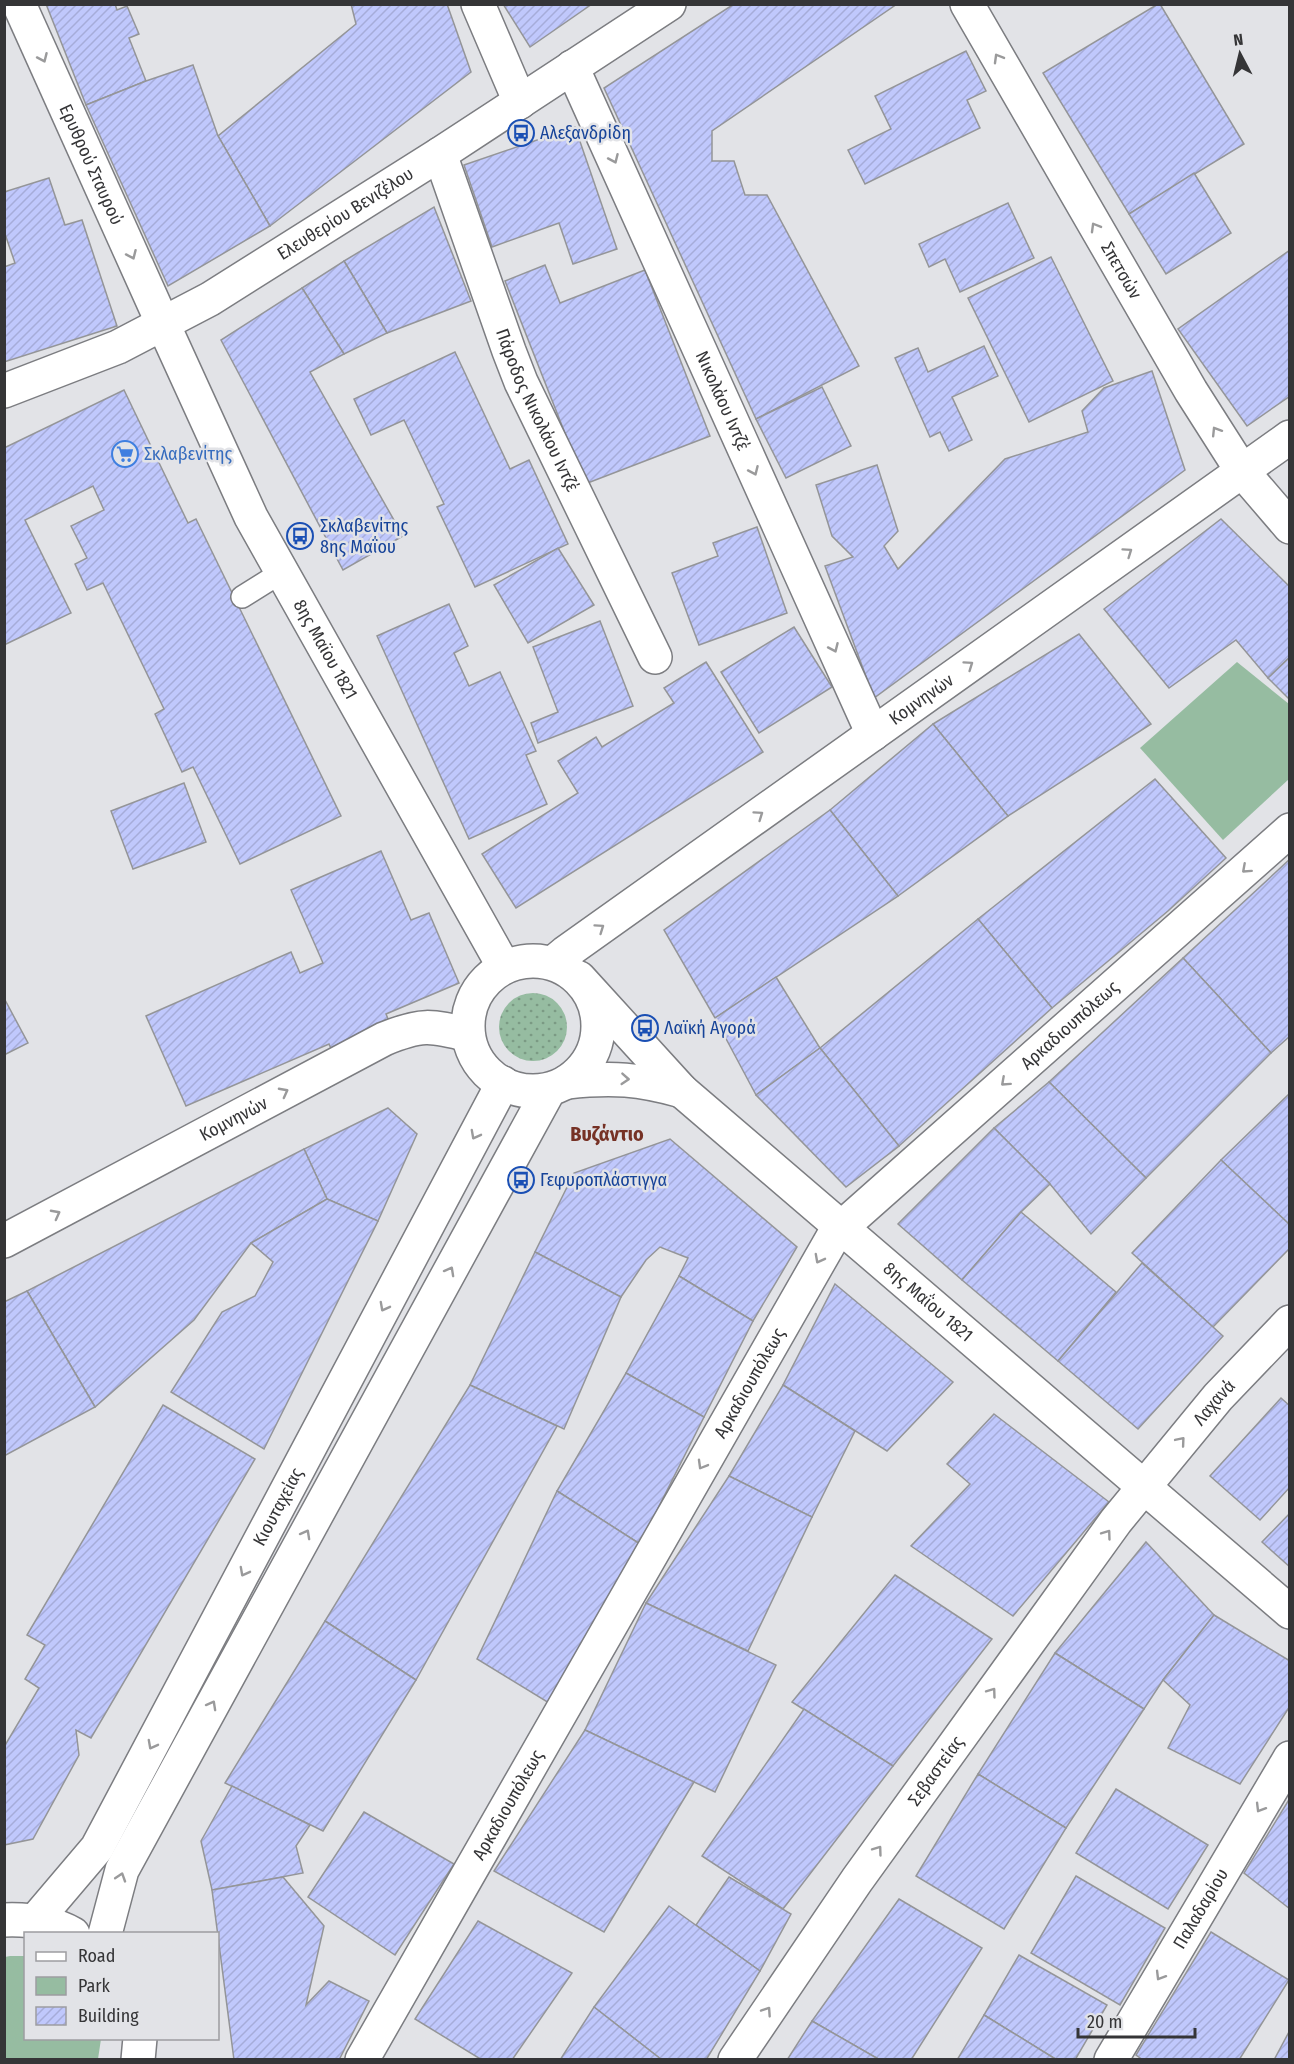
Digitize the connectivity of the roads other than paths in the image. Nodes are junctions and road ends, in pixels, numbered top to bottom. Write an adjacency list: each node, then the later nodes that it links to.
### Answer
1 (19, 4): 8 (street, Ερυθρού Σταυρού, one-way to 8)
2 (478, 4): 6 (street)
3 (669, 4): 5 (street, Ελευθερίου Βενιζέλου)
4 (967, 4): 11 (street, Σπετσών, one-way to 4)
5 (572, 67): 6 (street, Ελευθερίου Βενιζέλου); 16 (street, Νικολάου Ιντζέ, one-way to 16)
6 (520, 102): 7 (street, Ελευθερίου Βενιζέλου)
7 (440, 154): 8 (street, Ελευθερίου Βενιζέλου); 15 (street, Πάροδος Νικολάου Ιντζέ)
8 (163, 324): 9 (street, Ελευθερίου Βενιζέλου); 13 (street, 8ης Μαϊου 1821)
9 (4, 391)
10 (1290, 437): 11 (street, Κομνηνών)
11 (1242, 471): 12 (street, Σπετσών); 16 (street, Κομνηνών, one-way to 11)
12 (1290, 527)
13 (282, 572): 14 (lane); 18 (street, 8ης Μαϊου 1821)
14 (242, 597)
15 (655, 657)
16 (873, 734): 19 (street, Κομνηνών, one-way to 16)
17 (1290, 830): 24 (street, Αρκαδιουπόλεως, one-way to 24)
18 (504, 967): 19 (street); 20 (street)
19 (566, 971): 22 (street, Κιουταχείας); 23 (street, 8ης Μαΐου 1821)
20 (468, 1035): 21 (street); 25 (street, Κομνηνών, one-way to 20)
21 (503, 1083): 22 (street); 30 (street, Κιουταχείας, one-way to 30)
22 (558, 1086): 23 (street, one-way to 23); 32 (street, Κιουταχείας, one-way to 22)
23 (682, 1091): 24 (street, 8ης Μαΐου 1821)
24 (842, 1227): 27 (street, 8ης Μαΐου 1821); 35 (street, Αρκαδιουπόλεως, one-way to 35)
25 (4, 1241)
26 (1290, 1322): 27 (street, Λαχανά, one-way to 26)
27 (1143, 1486): 28 (street, 8ης Μαΐου 1821); 36 (street, Σεβαστείας, one-way to 27)
28 (1290, 1612)
29 (1290, 1758): 37 (street, Παλαδαρίου, one-way to 37)
30 (20, 1920): 31 (street)
31 (69, 1932)
32 (106, 1932)
33 (140, 2040): 34 (street)
34 (138, 2060)
35 (362, 2060)
36 (735, 2060)
37 (1111, 2060)

